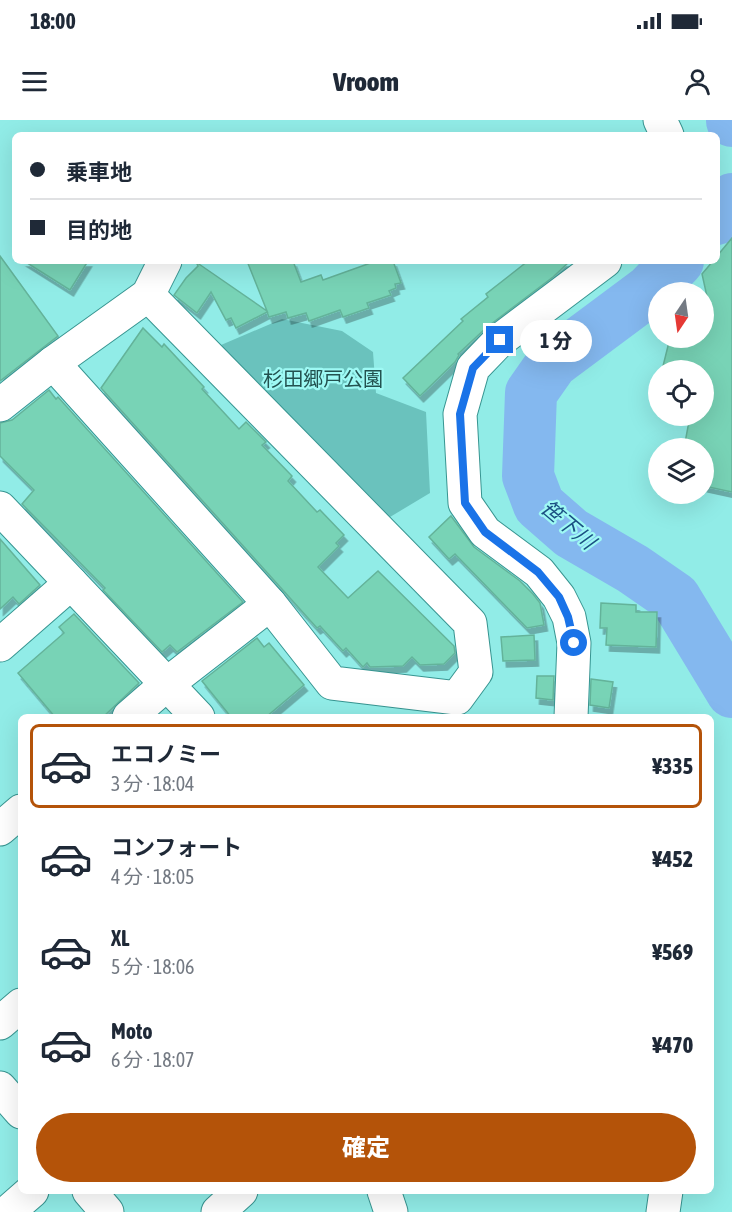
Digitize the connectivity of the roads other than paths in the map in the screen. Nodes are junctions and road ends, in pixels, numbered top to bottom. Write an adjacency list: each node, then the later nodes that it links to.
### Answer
1 (164, 264): 3 (street)
2 (601, 264): 13 (street)
3 (148, 295): 4 (street); 8 (street)
4 (53, 363): 5 (street); 8 (street)
5 (0, 405)
6 (0, 508): 7 (street)
7 (71, 583): 9 (street); 10 (street)
8 (270, 604): 10 (street)
9 (0, 645)
10 (167, 684): 11 (street); 12 (street)
11 (132, 714)
12 (195, 714)
13 (571, 714)
14 (18, 814): 15 (street)
15 (0, 829)
16 (18, 1008): 17 (street)
17 (0, 1023)
18 (0, 1088): 19 (street)
19 (18, 1109)
20 (29, 1194): 25 (street)
21 (91, 1194): 26 (street)
22 (239, 1194): 27 (street)
23 (385, 1194): 28 (street)
24 (666, 1194): 29 (street)
25 (8, 1212)
26 (106, 1212)
27 (218, 1212)
28 (391, 1212)
29 (663, 1212)

